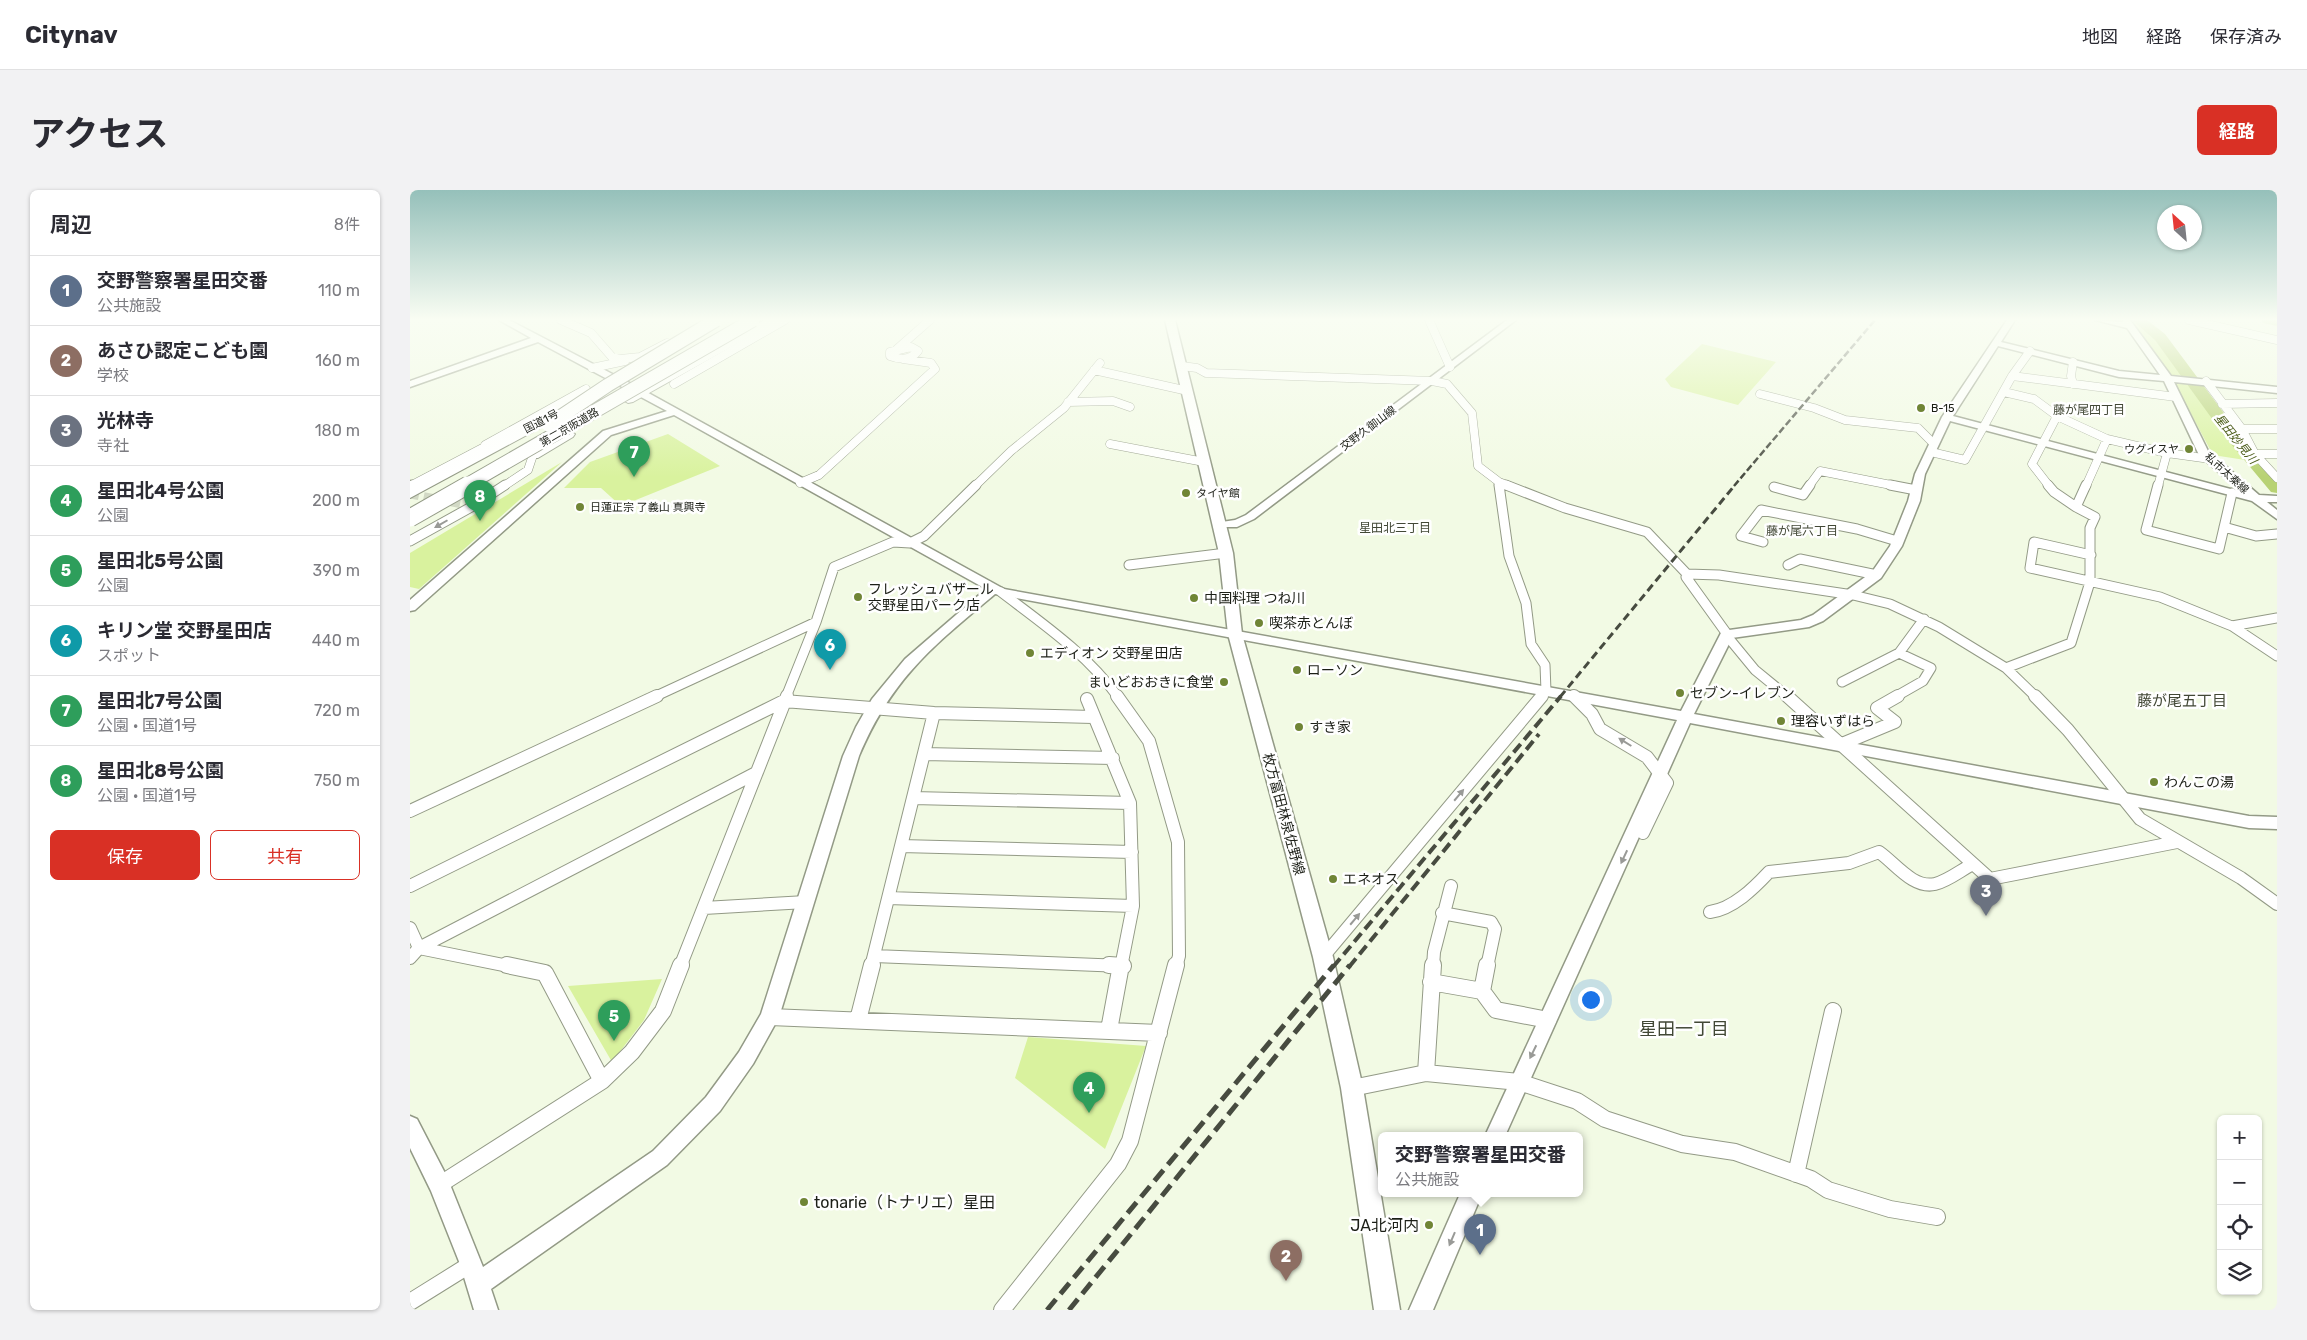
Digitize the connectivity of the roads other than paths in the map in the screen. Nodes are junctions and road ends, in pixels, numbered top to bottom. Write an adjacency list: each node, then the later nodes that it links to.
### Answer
1 (443, 372): 27 (street)
2 (601, 372): 24 (street)
3 (629, 372): 47 (highway, bridge)
4 (634, 372): 24 (highway, 国道1号, bridge)
5 (641, 372): 47 (highway, 第二京阪道路, bridge)
6 (671, 372): 53 (highway, 第二京阪道路, bridge)
7 (681, 372): 53 (highway, bridge)
8 (683, 372): 23 (highway, 国道1号)
9 (685, 372): 23 (street)
10 (931, 372): 62 (street)
11 (1093, 372): 36 (street)
12 (1117, 372): 31 (street)
13 (1184, 372): 31 (main road, 枚方富田林泉佐野線)
14 (1205, 372): 25 (street)
15 (1443, 372): 25 (street, 交野久御山線)
16 (1977, 372): 42 (street)
17 (2015, 372): 21 (street)
18 (2072, 372): 28 (street)
19 (2112, 372): 22 (street)
20 (2163, 372): 22 (street, 私市太秦線)
21 (2012, 376): 28 (street); 33 (street)
22 (2167, 378): 26 (street); 35 (street, 私市太秦線)
23 (673, 379): 32 (highway, 国道1号)
24 (618, 381): 32 (street); 47 (highway, 国道1号)
25 (1432, 381): 61 (street); 74 (street, 交野久御山線)
26 (2206, 381): 30 (street); 37 (street)
27 (410, 384)
28 (2073, 384): 35 (street)
29 (586, 389): 50 (street)
30 (2277, 390)
31 (1188, 391): 58 (main road, 枚方富田林泉佐野線)
32 (640, 392): 40 (street); 53 (highway, 国道1号)
33 (2004, 392): 41 (street); 43 (street)
34 (1760, 394): 51 (street)
35 (2176, 397): 57 (street, 私市太秦線)
36 (1068, 402): 39 (street); 81 (street)
37 (2222, 404): 38 (street); 44 (street)
38 (2277, 404)
39 (1130, 407)
40 (675, 412): 62 (street); 91 (street)
41 (2057, 416): 46 (street); 49 (street)
42 (1947, 417): 43 (street); 51 (street)
43 (1985, 428): 49 (street); 51 (street)
44 (2242, 429): 45 (street); 54 (street)
45 (2277, 429)
46 (2107, 439): 52 (street); 56 (street)
47 (509, 444): 50 (street); 66 (highway, 国道1号); 70 (highway, 第二京阪道路)
48 (1110, 444): 58 (street)
49 (2044, 444): 56 (street); 71 (street)
50 (485, 445): 63 (street)
51 (1932, 448): 65 (street)
52 (2167, 453): 57 (street); 59 (street)
53 (529, 454): 73 (highway, 第二京阪道路, bridge); 75 (highway, 国道1号); 78 (street, one-way to 78)
54 (2255, 454): 55 (street); 60 (street)
55 (2277, 454)
56 (2098, 458): 59 (street); 71 (street)
57 (2210, 459): 68 (street, 私市太秦線)
58 (1204, 462): 74 (main road, 枚方富田林泉佐野線)
59 (2162, 474): 67 (street); 76 (street)
60 (2277, 478)
61 (1499, 482): 86 (street); 102 (street)
62 (800, 483): 81 (street)
63 (410, 486)
64 (1774, 487): 65 (street)
65 (1916, 490): 79 (street)
66 (410, 493)
67 (2232, 493): 68 (street); 76 (street)
68 (2255, 498): 69 (street); 72 (street, 私市太秦線)
69 (2277, 499)
70 (410, 506)
71 (2076, 507): 83 (street)
72 (2277, 516)
73 (410, 518)
74 (1219, 525): 82 (main road, 枚方富田林泉佐野線)
75 (410, 527)
76 (2224, 528): 77 (street)
77 (2277, 534)
78 (410, 541)
79 (1898, 541): 80 (street); 87 (street)
80 (1763, 542)
81 (910, 543): 89 (street); 94 (street)
82 (1226, 553): 84 (street); 96 (main road, 枚方富田林泉佐野線)
83 (2091, 555): 88 (street); 88 (street)
84 (1129, 565)
85 (1788, 565): 87 (street)
86 (1687, 574): 90 (street); 97 (street)
87 (1877, 575): 90 (street)
88 (2090, 582): 95 (street); 100 (street)
89 (997, 591): 96 (street); 106 (street); 146 (street)
90 (1853, 595): 93 (street); 97 (street)
91 (410, 607)
92 (2277, 618): 95 (street)
93 (1924, 619): 98 (street); 100 (street)
94 (816, 622): 105 (street); 118 (street)
95 (2232, 626): 99 (street)
96 (1235, 634): 102 (street); 137 (main road, 枚方富田林泉佐野線)
97 (1727, 635): 108 (street); 110 (street)
98 (1899, 652): 101 (street); 110 (street)
99 (2276, 654)
100 (2006, 668): 116 (street)
101 (1842, 682)
102 (1546, 691): 103 (street); 137 (street, one-way to 102)
103 (1573, 695): 108 (street); 114 (street, one-way to 103)
104 (1087, 699): 109 (street)
105 (784, 701): 106 (street); 113 (street); 125 (street)
106 (872, 709): 107 (street); 128 (street)
107 (934, 713): 109 (street); 111 (street)
108 (1686, 716): 110 (street); 114 (street)
109 (1094, 717): 112 (street)
110 (1844, 746): 116 (street); 124 (street)
111 (924, 754): 112 (street); 115 (street)
112 (1113, 758): 117 (street)
113 (756, 773): 131 (street); 135 (street)
114 (1661, 775): 120 (street); 144 (street, one-way to 144)
115 (913, 798): 117 (street); 122 (street)
116 (2124, 800): 119 (street); 121 (street)
117 (1130, 803): 123 (street)
118 (410, 811)
119 (2277, 823)
120 (1643, 833)
121 (2177, 842): 124 (street); 129 (street)
122 (901, 846): 123 (street); 127 (street)
123 (1132, 852): 130 (street)
124 (1973, 864): 132 (street)
125 (410, 886)
126 (1451, 886): 133 (street)
127 (888, 898): 130 (street); 136 (street)
128 (806, 902): 131 (street); 142 (street)
129 (2277, 904)
130 (1133, 906): 138 (street)
131 (704, 908): 148 (street)
132 (1710, 912)
133 (1442, 913): 139 (street); 140 (street)
134 (410, 928): 135 (street)
135 (414, 953): 148 (street)
136 (874, 956): 138 (street); 143 (street)
137 (1323, 957): 150 (main road, 枚方富田林泉佐野線)
138 (1123, 966): 145 (street)
139 (1431, 982): 140 (street); 147 (street)
140 (1482, 991): 144 (street)
141 (1833, 1011): 153 (street)
142 (770, 1017): 143 (street); 158 (street)
143 (858, 1020): 145 (street)
144 (1548, 1020): 149 (street, one-way to 149)
145 (1109, 1030): 146 (street)
146 (1159, 1033): 161 (street)
147 (1426, 1073): 149 (street); 150 (street)
148 (602, 1081): 154 (street)
149 (1519, 1082): 152 (street); 153 (street)
150 (1352, 1088): 162 (main road, 枚方富田林泉佐野線)
151 (410, 1126): 154 (street)
152 (1497, 1132)
153 (1796, 1174): 156 (street)
154 (439, 1185): 157 (street)
155 (1470, 1197): 163 (street, one-way to 163)
156 (1938, 1217)
157 (471, 1264): 158 (street); 159 (street)
158 (477, 1285): 160 (street)
159 (410, 1302)
160 (486, 1310)
161 (1002, 1310)
162 (1387, 1310)
163 (1421, 1310)

